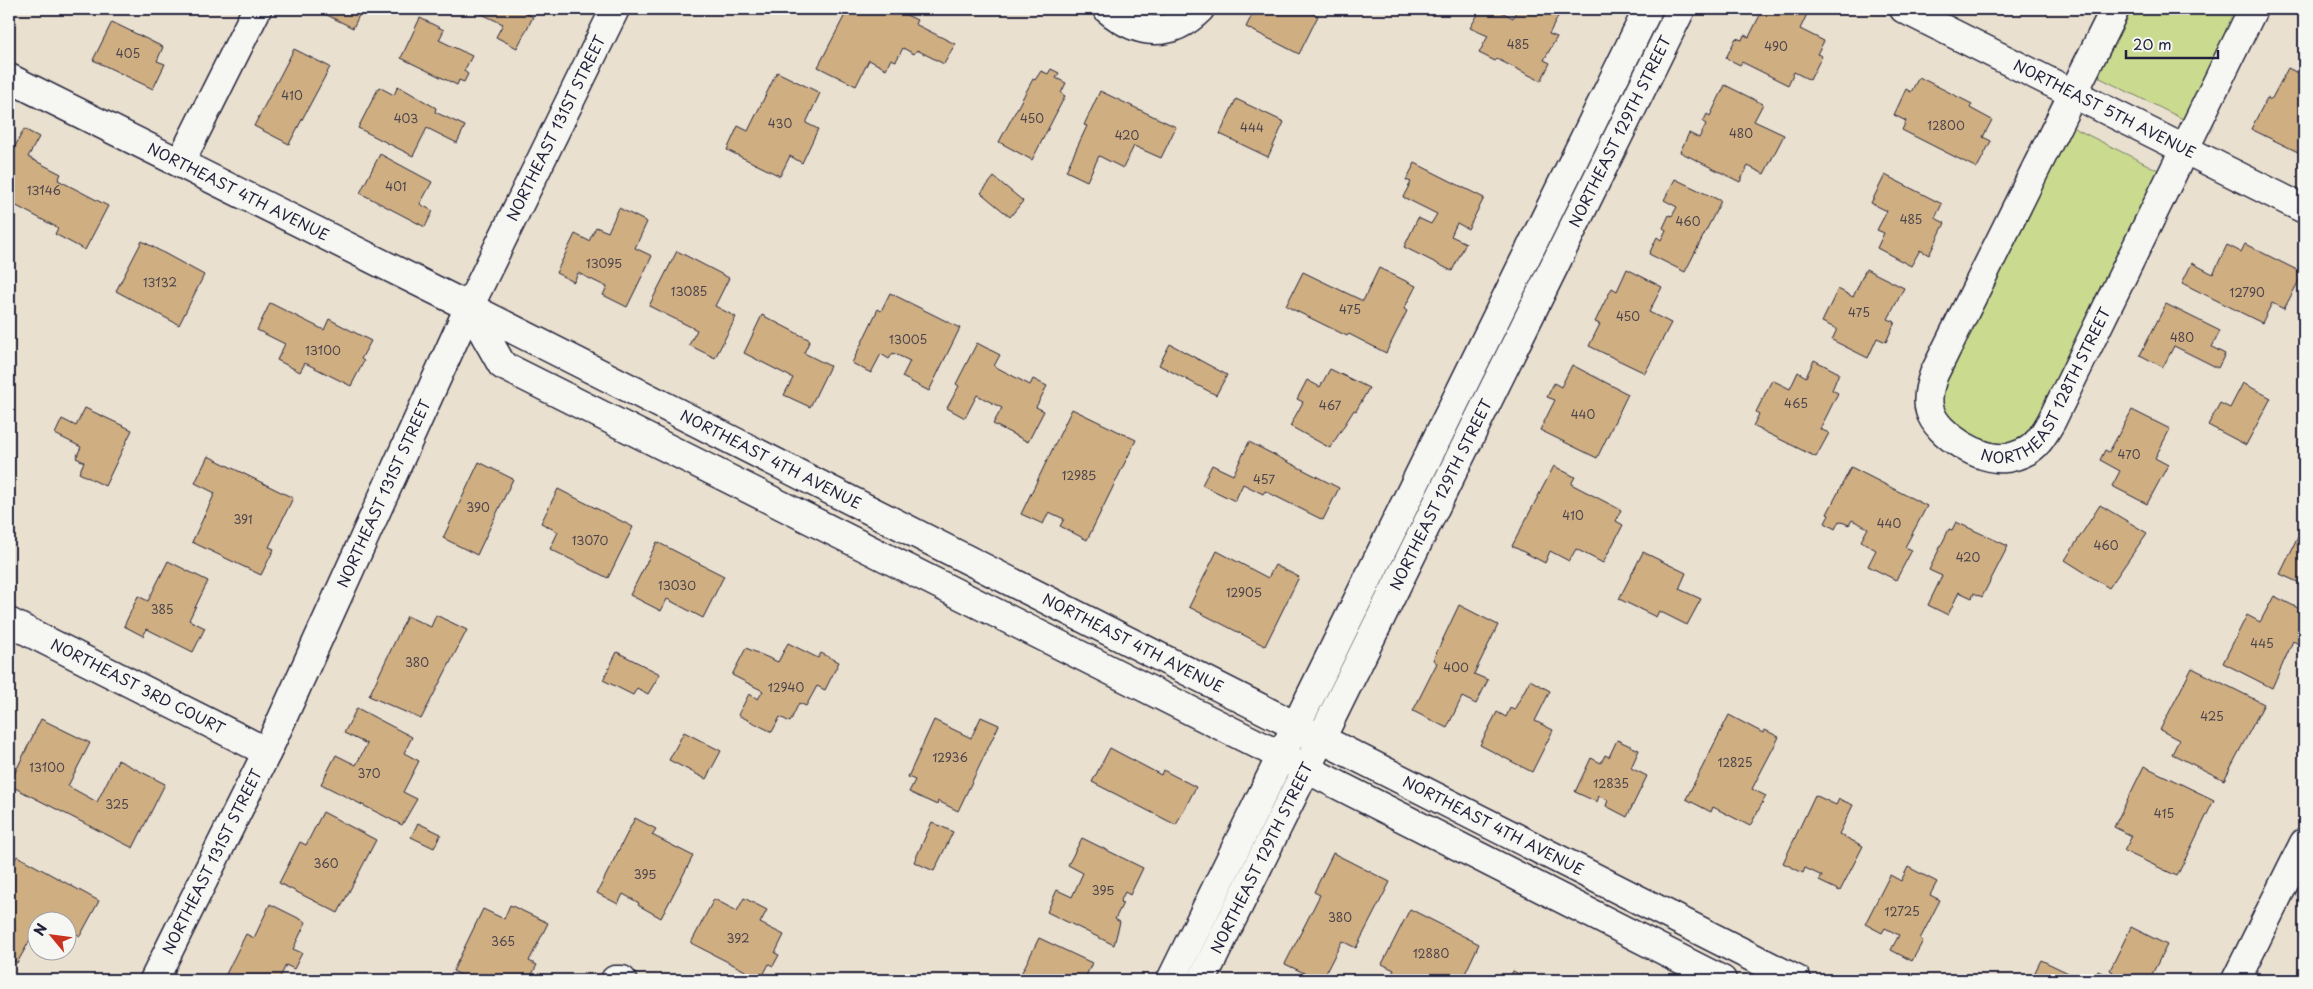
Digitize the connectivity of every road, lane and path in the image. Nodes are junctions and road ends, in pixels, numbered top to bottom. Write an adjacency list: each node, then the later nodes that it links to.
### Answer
1 (257, 9): 13 (street)
2 (615, 9): 15 (street, NORTHEAST 131ST STREET)
3 (1107, 9): 4 (street)
4 (1200, 9)
5 (1648, 9): 17 (street, NORTHEAST 129TH STREET)
6 (1681, 9): 18 (street, NORTHEAST 129TH STREET)
7 (1904, 9): 11 (street, NORTHEAST 5TH AVENUE)
8 (2114, 9): 11 (street, NORTHEAST 128TH STREET)
9 (2253, 9): 12 (street, NORTHEAST 128TH STREET)
10 (9, 78): 13 (street, NORTHEAST 4TH AVENUE)
11 (2072, 94): 12 (street, NORTHEAST 5TH AVENUE); 12 (street, NORTHEAST 128TH STREET)
12 (2184, 149): 14 (street, NORTHEAST 5TH AVENUE)
13 (180, 163): 15 (street, NORTHEAST 4TH AVENUE)
14 (2304, 209)
15 (469, 307): 17 (street, NORTHEAST 4TH AVENUE); 19 (street, NORTHEAST 131ST STREET); 20 (street)
16 (9, 622): 19 (street, NORTHEAST 3RD COURT)
17 (1296, 727): 18 (street, NORTHEAST 4TH AVENUE); 20 (street, NORTHEAST 129TH STREET)
18 (1321, 739): 21 (street, NORTHEAST 129TH STREET); 29 (street, NORTHEAST 4TH AVENUE)
19 (267, 752): 23 (street, NORTHEAST 131ST STREET)
20 (1282, 756): 21 (street); 26 (street, NORTHEAST 129TH STREET)
21 (1307, 768): 27 (street, NORTHEAST 129TH STREET); 28 (street)
22 (2304, 843): 30 (street)
23 (154, 980)
24 (615, 980): 25 (street)
25 (622, 980)
26 (1170, 980)
27 (1202, 980)
28 (1722, 980)
29 (1797, 980)
30 (2236, 980)

